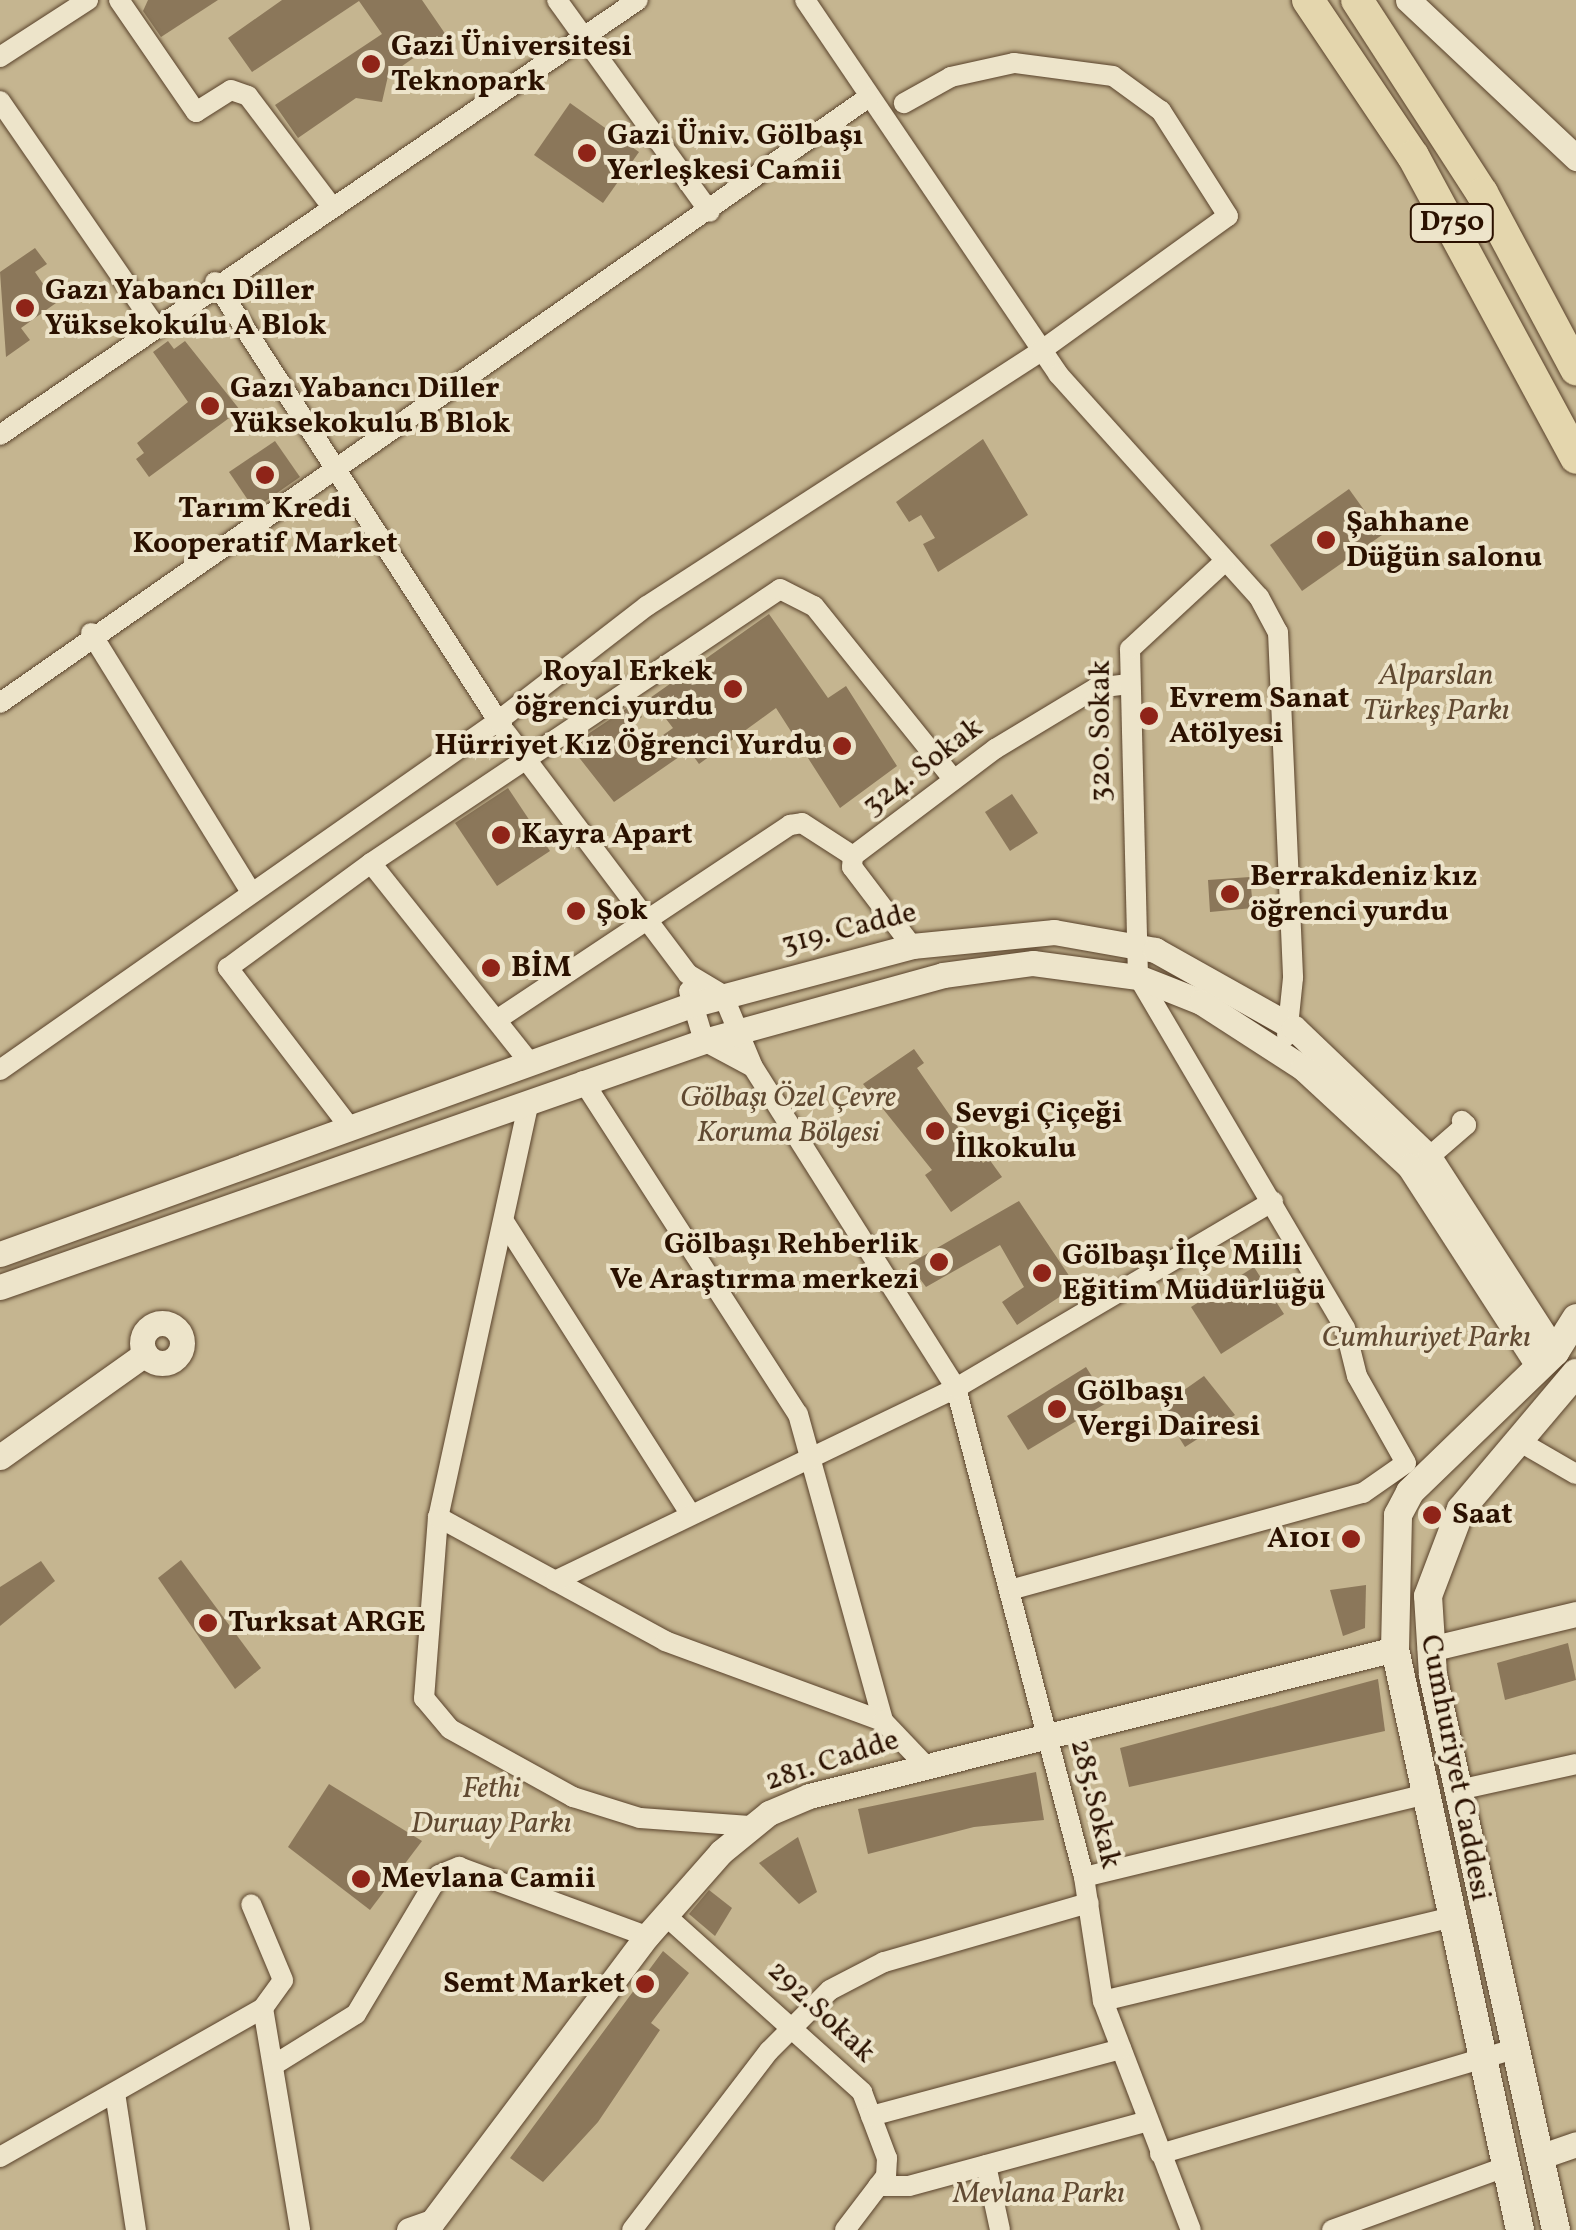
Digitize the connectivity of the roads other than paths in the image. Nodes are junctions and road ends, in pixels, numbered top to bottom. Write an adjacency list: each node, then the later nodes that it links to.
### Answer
1 (88, 0): 10 (street)
2 (119, 0): 15 (street)
3 (557, 0): 9 (street)
4 (638, 0): 9 (street)
5 (805, 0): 11 (street)
6 (1308, 0): 22 (highway, D750)
7 (1357, 0): 20 (highway, D750)
8 (1408, 0): 14 (street)
9 (584, 34): 15 (street); 16 (street)
10 (0, 57)
11 (869, 97): 16 (street); 19 (street)
12 (0, 101): 18 (street)
13 (904, 103): 19 (street)
14 (1576, 158)
15 (332, 208): 17 (street)
16 (710, 212): 23 (street)
17 (215, 282): 18 (street); 23 (street)
18 (156, 326): 21 (street)
19 (1042, 350): 24 (street); 28 (street)
20 (1576, 369)
21 (0, 435)
22 (1576, 458)
23 (335, 468): 25 (street); 28 (street)
24 (1225, 561): 26 (street, 320. Sokak); 42 (street)
25 (91, 634): 27 (street); 33 (street)
26 (1129, 684): 30 (street, 324. Sokak); 35 (street, 320. Sokak)
27 (0, 703)
28 (502, 727): 29 (street); 33 (street)
29 (527, 762): 30 (street); 32 (street); 34 (street)
30 (954, 780): 31 (street, 324. Sokak)
31 (853, 856): 34 (street); 36 (street, 324. Sokak)
32 (371, 863): 41 (street); 52 (street)
33 (251, 892): 48 (street)
34 (648, 918): 37 (street); 41 (street)
35 (1135, 944): 36 (street, 319. Cadde); 38 (street, 320. Sokak); 42 (street, 319. Cadde)
36 (912, 946): 39 (street, 319. Cadde)
37 (688, 974): 39 (street); 40 (street)
38 (1138, 977): 43 (street); 45 (street); 55 (street)
39 (723, 995): 40 (street, 319. Cadde); 43 (street, 285.Sokak)
40 (690, 1005): 44 (street); 46 (street, 319. Cadde)
41 (498, 1019): 46 (street)
42 (1294, 1028): 45 (street); 53 (street, 319. Cadde)
43 (741, 1030): 44 (street); 47 (street, 285.Sokak)
44 (704, 1041): 47 (street); 49 (street)
45 (1276, 1049): 61 (street)
46 (530, 1063): 52 (street, 319. Cadde)
47 (754, 1068): 62 (street, 285.Sokak)
48 (0, 1070)
49 (583, 1081): 50 (street); 64 (street)
50 (529, 1100): 54 (street); 56 (street)
51 (1462, 1121): 53 (street)
52 (344, 1132): 54 (street); 57 (street, 319. Cadde)
53 (1429, 1157): 61 (street, 319. Cadde)
54 (363, 1161): 58 (street)
55 (1272, 1201): 62 (street); 67 (street)
56 (505, 1223): 70 (street); 71 (street)
57 (0, 1254)
58 (0, 1288)
59 (1576, 1318): 61 (main road)
60 (145, 1354): 65 (street)
61 (1565, 1372): 63 (main road, Cumhuriyet Caddesi); 68 (main road)
62 (956, 1388): 64 (street); 74 (street, 285.Sokak)
63 (1518, 1440): 66 (street); 69 (main road, Cumhuriyet Caddesi)
64 (809, 1452): 70 (street); 78 (street)
65 (0, 1458)
66 (1576, 1474)
67 (1385, 1478): 68 (street); 74 (street)
68 (1410, 1496): 69 (main road); 72 (main road); 77 (main road, Cumhuriyet Caddesi)
69 (1461, 1508): 72 (main road, Cumhuriyet Caddesi)
70 (690, 1513): 73 (street)
71 (438, 1517): 73 (street); 84 (street)
72 (1446, 1536): 76 (main road, Cumhuriyet Caddesi)
73 (555, 1581): 78 (street)
74 (1010, 1590): 79 (street, 285.Sokak)
75 (1576, 1614): 76 (street)
76 (1430, 1649): 82 (main road, Cumhuriyet Caddesi)
77 (1395, 1650): 79 (street, 281. Cadde); 83 (main road, Cumhuriyet Caddesi)
78 (882, 1721): 81 (street)
79 (1048, 1738): 81 (street, 281. Cadde); 85 (street, 285.Sokak)
80 (1576, 1764): 82 (street)
81 (926, 1766): 84 (street, 281. Cadde)
82 (1458, 1790): 95 (main road, Cumhuriyet Caddesi)
83 (1423, 1795): 85 (street); 89 (main road, Cumhuriyet Caddesi)
84 (750, 1826): 88 (street, 281. Cadde)
85 (1084, 1877): 86 (street, 285.Sokak)
86 (1089, 1903): 91 (street, 285.Sokak); 93 (street)
87 (251, 1904): 92 (street)
88 (665, 1915): 90 (street, 281. Cadde); 93 (street, 292.Sokak)
89 (1449, 1918): 91 (street); 96 (main road, Cumhuriyet Caddesi)
90 (647, 1936): 97 (street); 108 (street, 281. Cadde)
91 (1103, 2001): 94 (street, 285.Sokak)
92 (263, 2008): 97 (street); 98 (street)
93 (794, 2026): 99 (street, 292.Sokak); 111 (street)
94 (1121, 2050): 99 (street); 100 (street, 285.Sokak)
95 (1514, 2050): 96 (street); 104 (main road, Cumhuriyet Caddesi)
96 (1479, 2058): 102 (street); 106 (main road, Cumhuriyet Caddesi)
97 (277, 2063): 110 (street)
98 (114, 2094): 103 (street); 109 (street)
99 (872, 2116): 107 (street, 292.Sokak)
100 (1148, 2121): 102 (street, 285.Sokak); 105 (street)
101 (1576, 2144): 104 (street)
102 (1160, 2154): 114 (street, 285.Sokak)
103 (0, 2157)
104 (1540, 2158): 117 (main road, Cumhuriyet Caddesi)
105 (986, 2164): 107 (street); 113 (street)
106 (1505, 2167): 115 (street); 116 (main road, Cumhuriyet Caddesi)
107 (878, 2186): 112 (street)
108 (425, 2227)
109 (136, 2230)
110 (300, 2230)
111 (632, 2230)
112 (845, 2230)
113 (1000, 2230)
114 (1191, 2230)
115 (1332, 2230)
116 (1520, 2230)
117 (1556, 2230)

